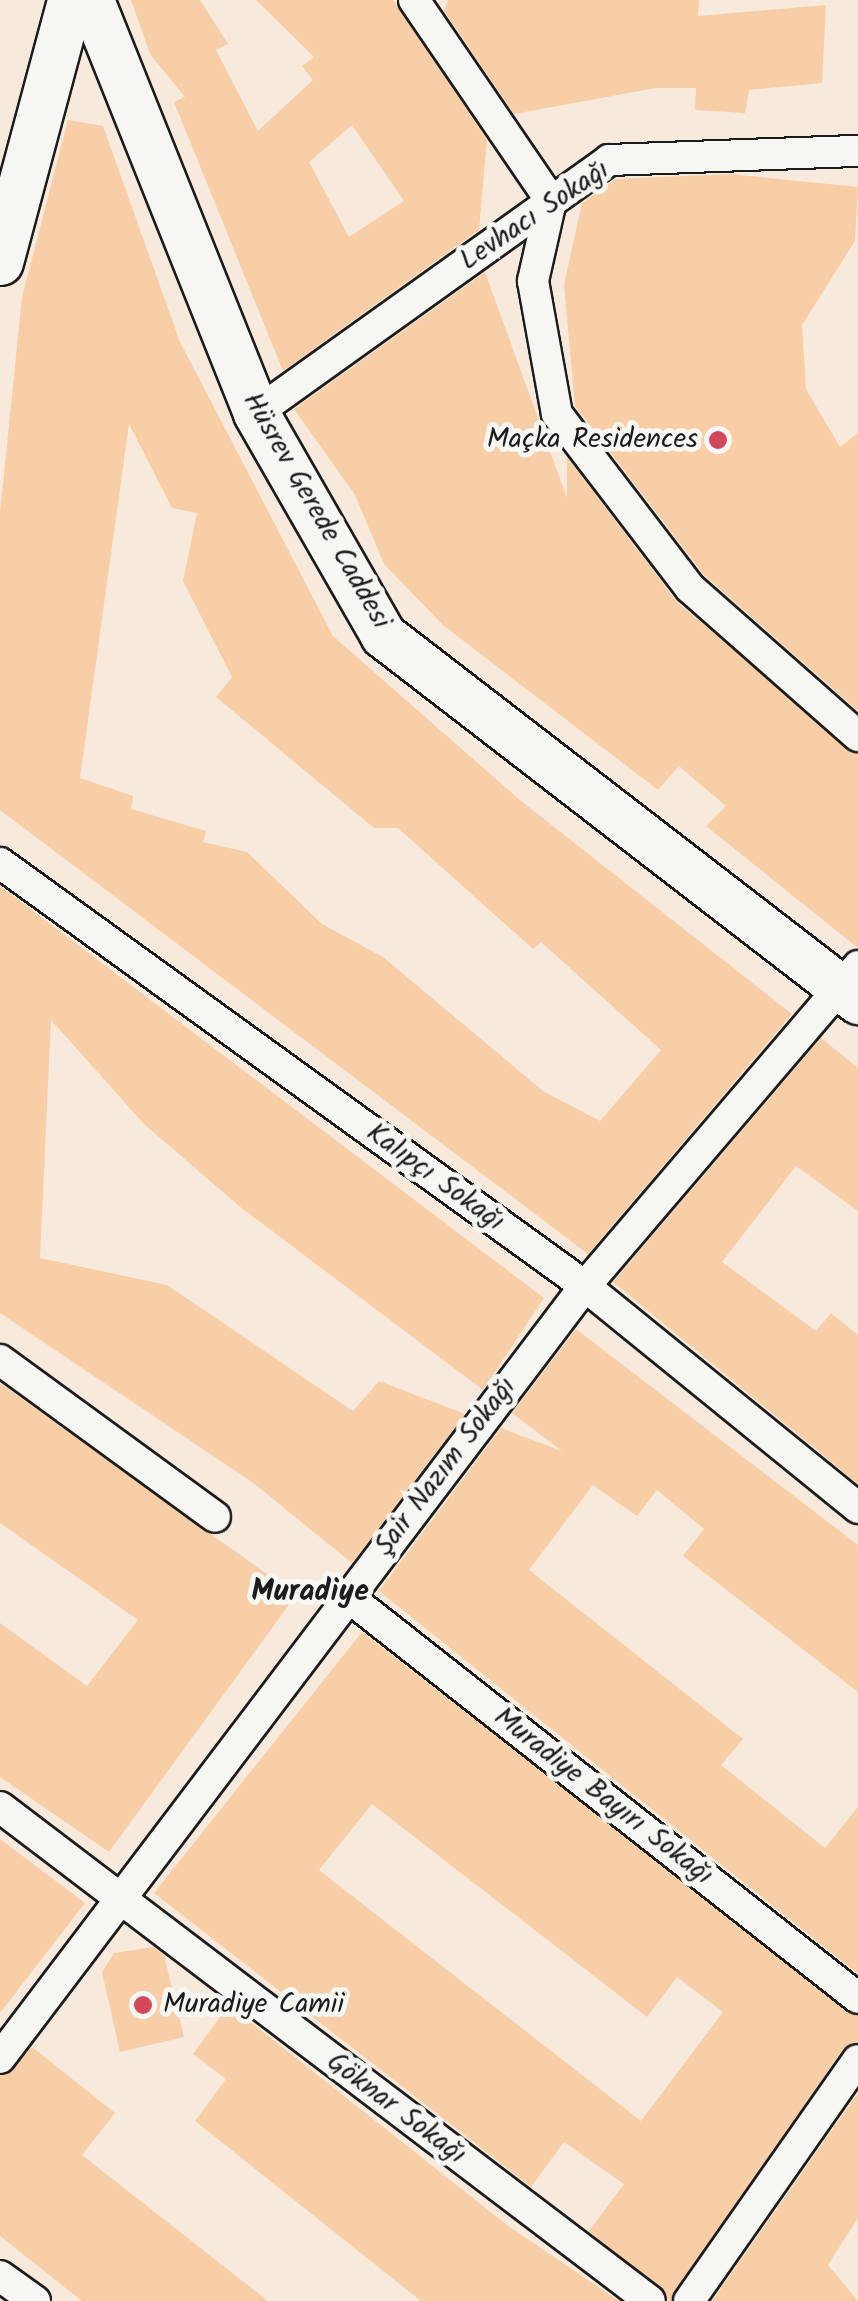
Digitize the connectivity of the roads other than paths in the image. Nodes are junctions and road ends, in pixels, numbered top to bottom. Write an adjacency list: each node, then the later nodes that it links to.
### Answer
1 (70, 0): 4 (street)
2 (90, 0): 5 (street, Hüsrev Gerede Caddesi)
3 (423, 3): 7 (street)
4 (48, 73): 5 (street); 8 (street)
5 (134, 92): 9 (street, Hüsrev Gerede Caddesi)
6 (858, 151): 7 (street, Levhacı Sokağı)
7 (552, 201): 9 (street, Levhacı Sokağı); 10 (street)
8 (0, 262)
9 (256, 413): 12 (street, Hüsrev Gerede Caddesi)
10 (858, 736)
11 (0, 863): 13 (street, Kalıpçı Sokağı)
12 (851, 984): 13 (street, Şair Nazım Sokağı)
13 (585, 1286): 15 (street, Kalıpçı Sokağı); 17 (street, Şair Nazım Sokağı)
14 (0, 1360): 16 (street)
15 (858, 1508)
16 (214, 1518)
17 (348, 1596): 19 (street, Şair Nazım Sokağı); 20 (street, Muradiye Bayırı Sokağı)
18 (0, 1807): 19 (street, Göknar Sokağı)
19 (120, 1898): 21 (street, Şair Nazım Sokağı); 25 (street, Göknar Sokağı)
20 (858, 1998)
21 (0, 2058)
22 (858, 2060): 26 (street)
23 (0, 2276): 24 (street)
24 (35, 2301)
25 (650, 2301)
26 (688, 2301)

